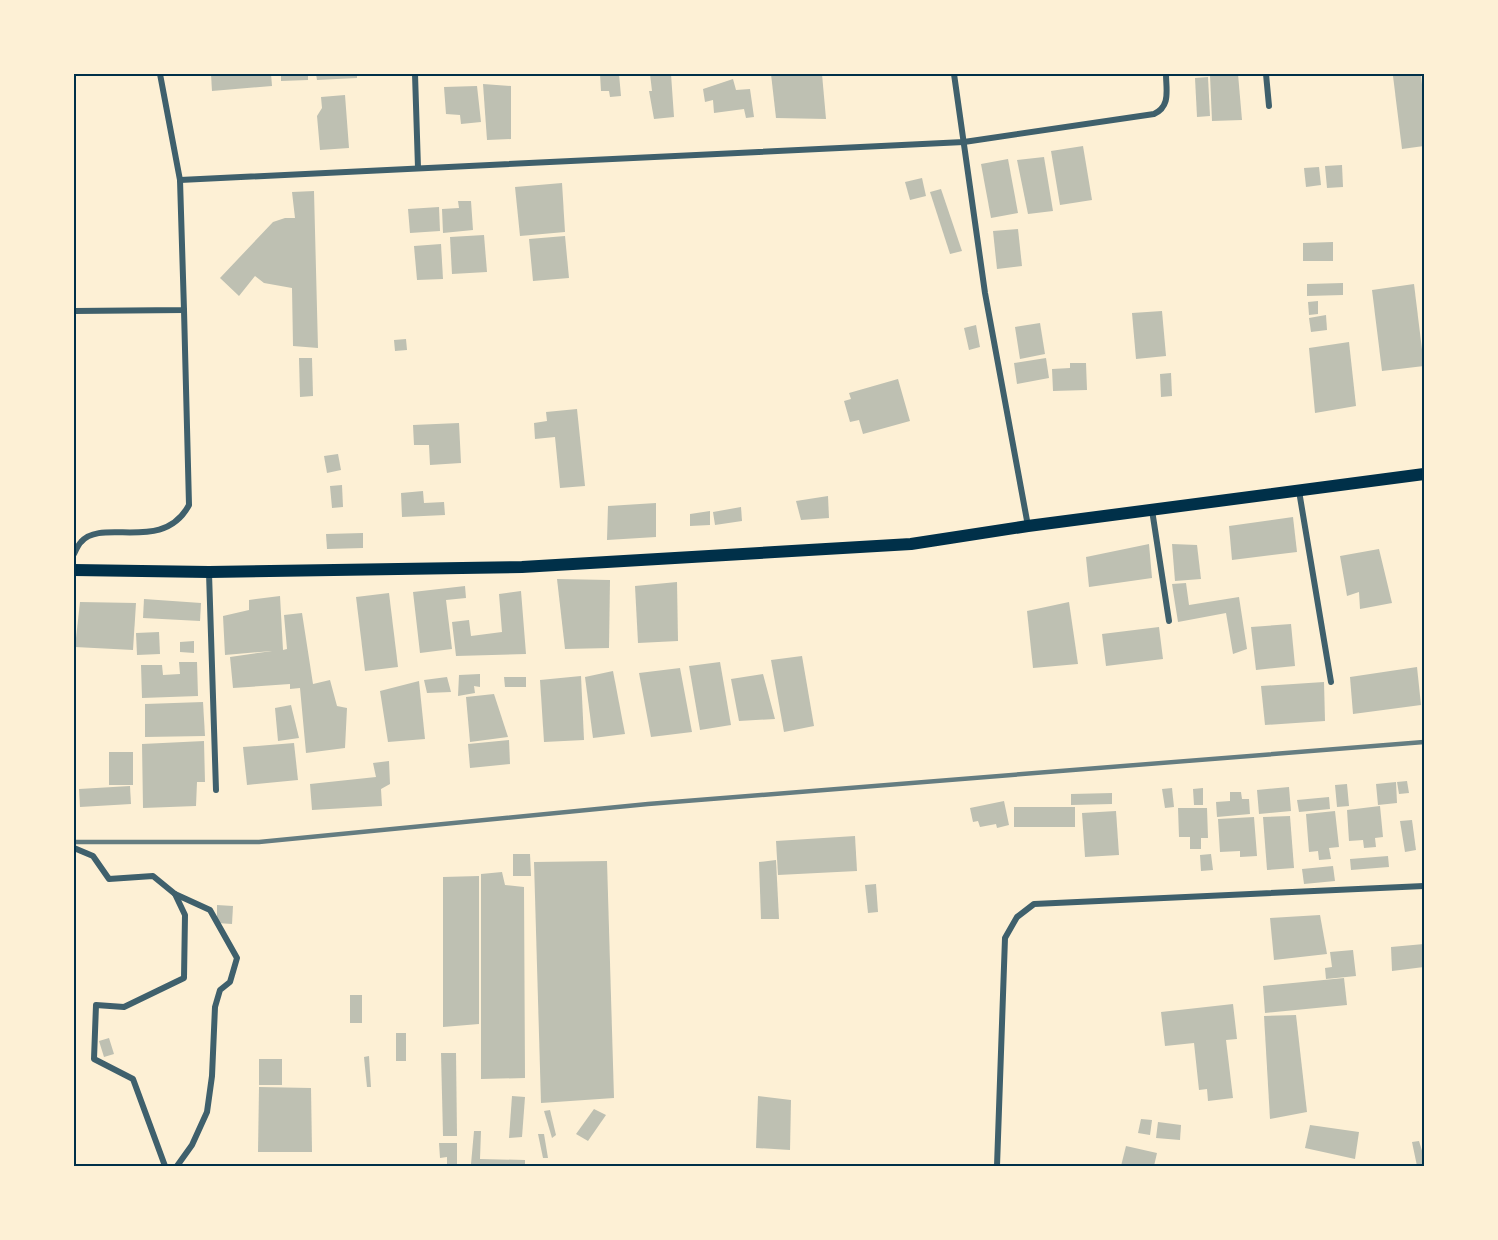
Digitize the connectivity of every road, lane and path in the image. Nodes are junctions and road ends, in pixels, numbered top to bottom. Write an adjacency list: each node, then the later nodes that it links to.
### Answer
1 (160, 74): 9 (street)
2 (416, 74): 8 (street)
3 (954, 74): 7 (street)
4 (1166, 74): 7 (street)
5 (1266, 74): 6 (street)
6 (1269, 106)
7 (964, 142): 8 (street); 15 (street)
8 (418, 168): 9 (street)
9 (180, 180): 10 (street)
10 (184, 310): 11 (street); 16 (street)
11 (74, 311)
12 (1425, 474): 13 (main road)
13 (1299, 491): 14 (main road); 20 (street)
14 (1152, 510): 15 (main road); 19 (street)
15 (1028, 526): 18 (main road)
16 (74, 554)
17 (74, 570): 18 (main road)
18 (209, 572): 21 (street)
19 (1169, 621)
20 (1331, 682)
21 (216, 790)
22 (74, 848): 24 (street)
23 (1425, 886): 27 (street)
24 (175, 894): 25 (street); 26 (street)
25 (165, 1167)
26 (177, 1167)
27 (997, 1167)

